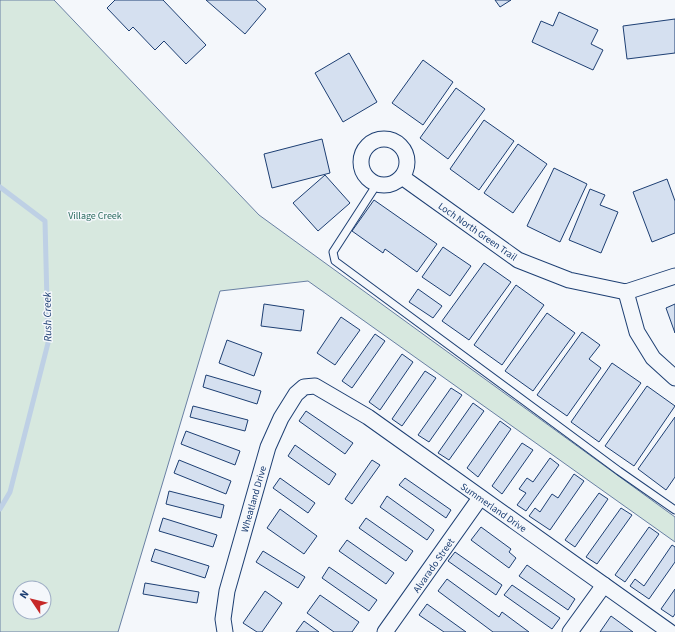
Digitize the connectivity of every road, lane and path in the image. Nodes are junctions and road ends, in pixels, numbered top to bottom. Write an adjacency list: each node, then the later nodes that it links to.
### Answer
1 (402, 177): 2 (street); 2 (street); 4 (street, Loch North Green Trail)
2 (377, 184): 8 (lane)
3 (675, 276): 4 (street, Loch North Green Trail)
4 (626, 292): 5 (street)
5 (675, 378)
6 (316, 386): 7 (street, Summerland Drive); 10 (street, Wheatland Drive)
7 (480, 498): 9 (street, Summerland Drive); 11 (street, Alvarado Street)
8 (675, 510)
9 (604, 585): 12 (street); 13 (street, Summerland Drive)
10 (225, 632)
11 (385, 632)
12 (570, 632)
13 (670, 632)

